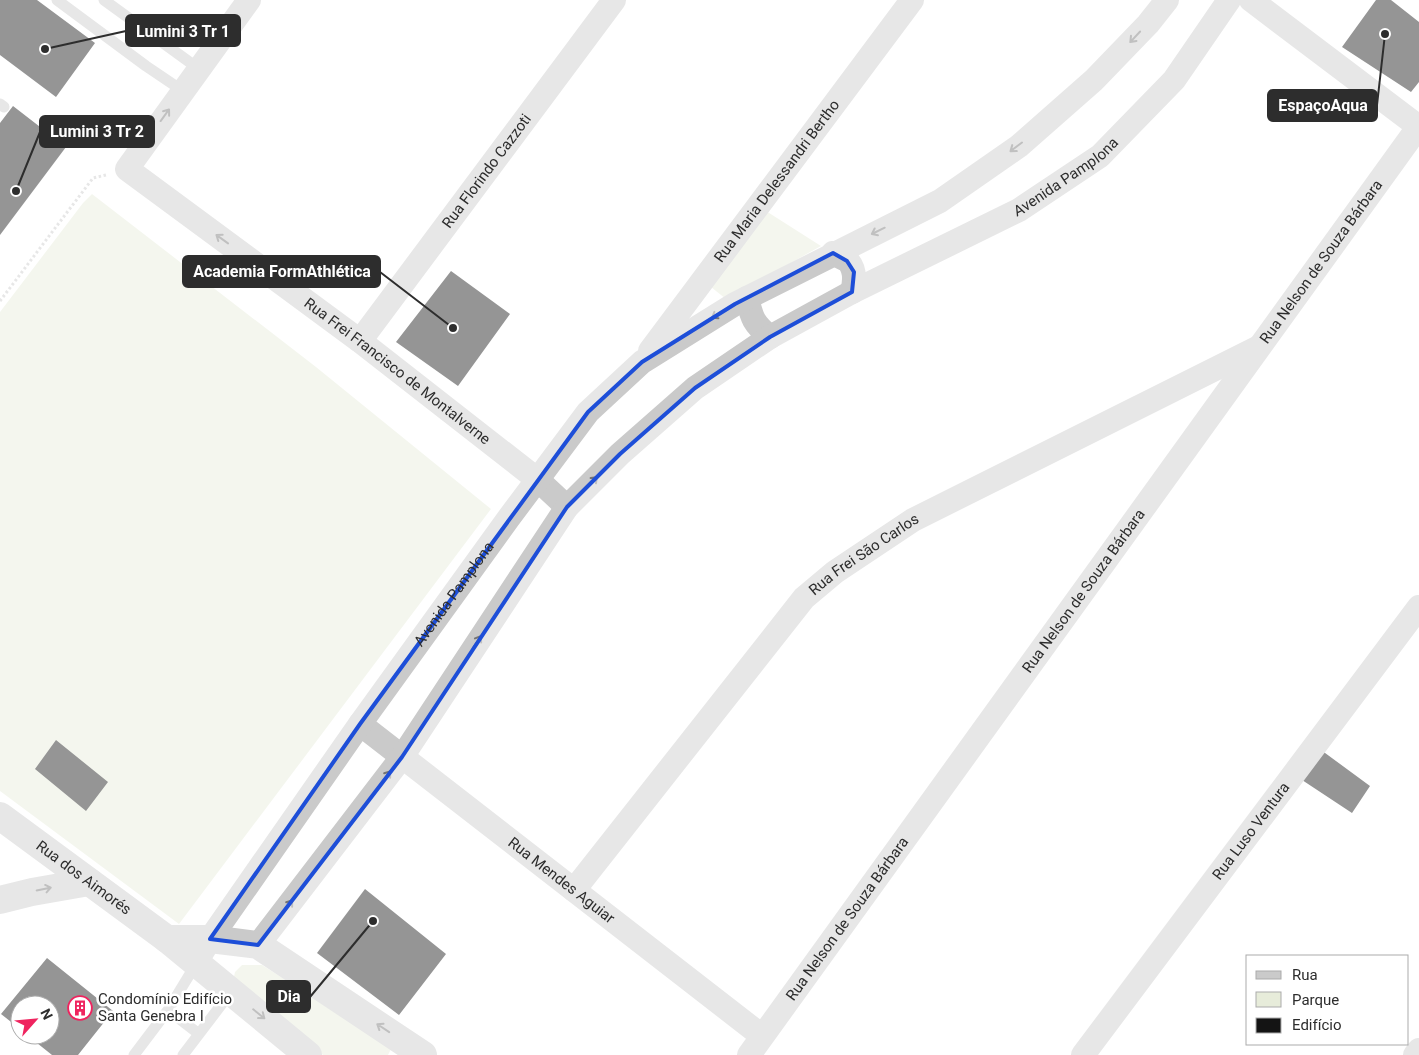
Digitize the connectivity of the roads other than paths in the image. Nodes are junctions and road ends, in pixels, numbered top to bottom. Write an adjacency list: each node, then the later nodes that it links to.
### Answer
1 (57, 0): 10 (lane)
2 (104, 0): 9 (lane)
3 (249, 0): 9 (street)
4 (614, 0): 16 (street, Rua Florindo Cazzoti)
5 (912, 0): 18 (street, Rua Maria Delessandri Bertho)
6 (1167, 0): 12 (street, Avenida Pamplona, one-way to 12)
7 (1229, 0): 13 (street, Avenida Pamplona)
8 (1251, 0): 11 (street)
9 (199, 69): 10 (street)
10 (183, 91): 16 (street, Rua Frei Francisco de Montalverne, one-way to 10)
11 (1419, 127): 17 (street, Rua Nelson de Souza Bárbara)
12 (833, 253): 13 (street); 14 (street, Avenida Pamplona)
13 (852, 292): 15 (street, Avenida Pamplona)
14 (747, 298): 15 (street); 18 (street, Avenida Pamplona, one-way to 18)
15 (770, 337): 20 (street, Avenida Pamplona, one-way to 15)
16 (360, 341): 19 (street, Rua Frei Francisco de Montalverne)
17 (1260, 347): 26 (street, Rua Frei São Carlos); 35 (street, Rua Nelson de Souza Bárbara)
18 (642, 362): 19 (street, Avenida Pamplona)
19 (538, 480): 20 (street, Rua Frei Francisco de Montalverne); 22 (street, Avenida Pamplona)
20 (567, 507): 23 (street, Avenida Pamplona, one-way to 20)
21 (1419, 607): 42 (street, Rua Luso Ventura)
22 (360, 724): 23 (street, Rua Mendes Aguiar); 29 (street, Avenida Pamplona)
23 (402, 756): 26 (street, Rua Mendes Aguiar); 30 (street, Avenida Pamplona, one-way to 23)
24 (0, 816): 25 (street, Rua dos Aimorés)
25 (89, 882): 27 (street, one-way to 25); 28 (street, Rua dos Aimorés)
26 (574, 890): 35 (street, Rua Mendes Aguiar)
27 (0, 900)
28 (167, 939): 29 (street); 31 (street, Rua dos Aimorés)
29 (210, 939): 30 (street); 31 (street, Avenida Pamplona)
30 (258, 945): 37 (street, one-way to 30)
31 (196, 964): 32 (street, Rua dos Aimorés); 33 (lane)
32 (231, 992): 34 (lane); 40 (street, Rua dos Aimorés, one-way to 40)
33 (168, 1010): 34 (lane); 38 (lane)
34 (199, 1034): 39 (lane)
35 (762, 1036): 41 (street, Rua Nelson de Souza Bárbara)
36 (1419, 1050): 43 (street)
37 (416, 1053)
38 (134, 1055)
39 (183, 1055)
40 (308, 1055)
41 (749, 1055)
42 (1083, 1055)
43 (1415, 1055)

